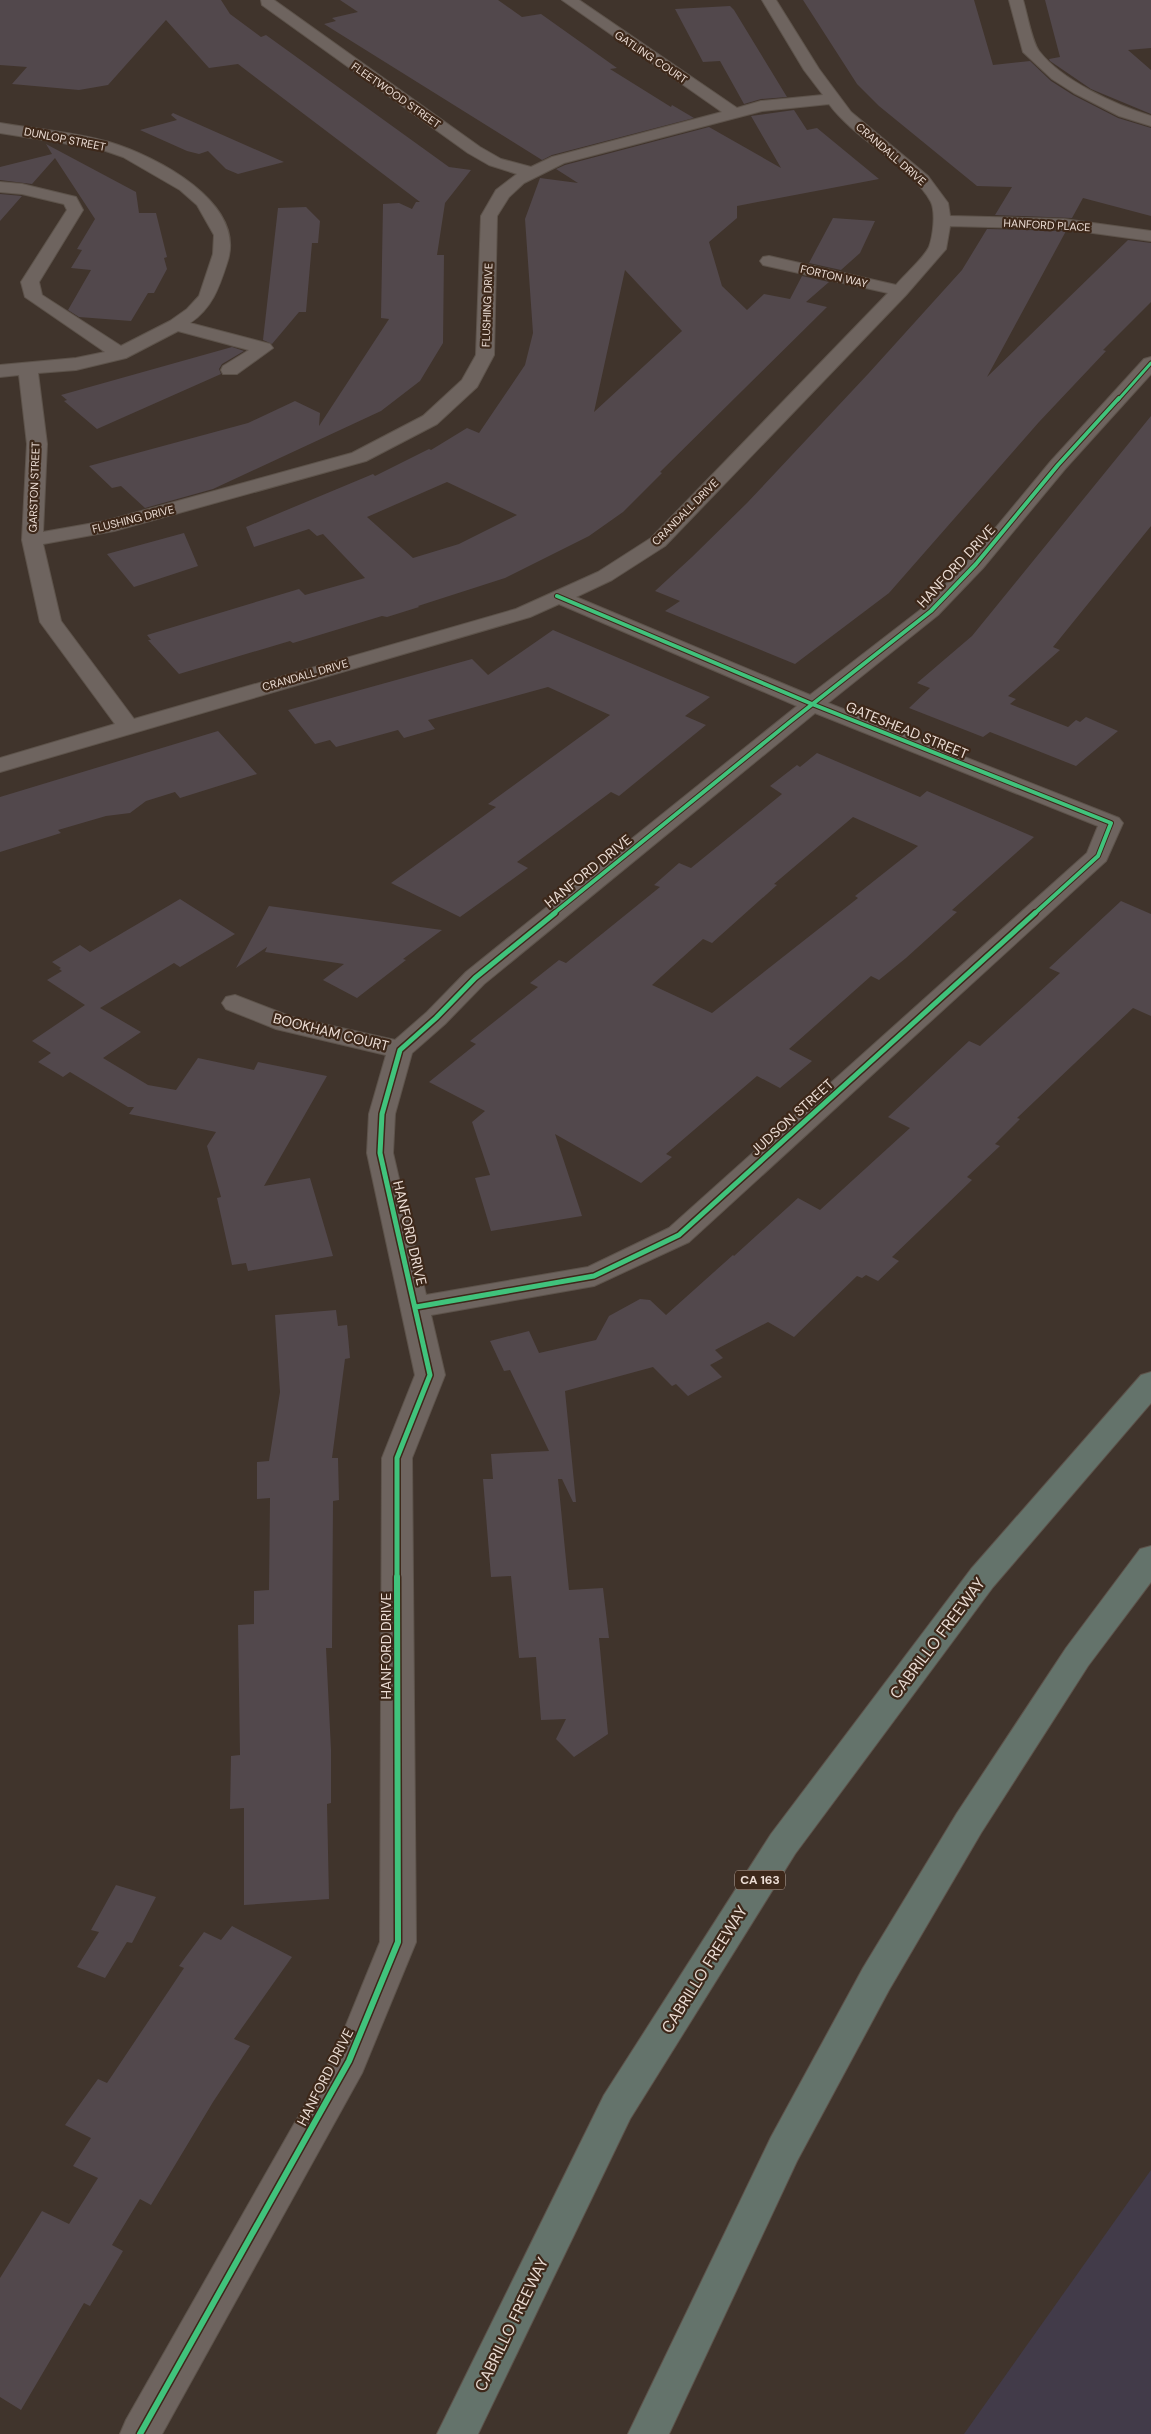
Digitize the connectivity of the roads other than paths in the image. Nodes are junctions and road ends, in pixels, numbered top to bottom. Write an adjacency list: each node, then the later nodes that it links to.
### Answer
1 (569, 0): 6 (street, GATLING COURT)
2 (769, 0): 5 (street, CRANDALL DRIVE)
3 (1016, 0): 7 (street)
4 (267, 2): 9 (street, FLEETWOOD STREET)
5 (833, 99): 6 (street, FLUSHING DRIVE); 11 (street, CRANDALL DRIVE)
6 (734, 113): 9 (street, FLUSHING DRIVE)
7 (1151, 121)
8 (0, 128): 15 (street, DUNLOP STREET)
9 (532, 173): 21 (street, FLUSHING DRIVE)
10 (0, 187): 16 (street)
11 (942, 221): 12 (street, HANFORD PLACE); 14 (street, CRANDALL DRIVE)
12 (1151, 236)
13 (769, 261): 14 (street, FORTON WAY)
14 (900, 291): 22 (street, CRANDALL DRIVE)
15 (176, 325): 16 (street, DUNLOP STREET); 19 (street)
16 (120, 354): 18 (street, DUNLOP STREET)
17 (1151, 363): 23 (street, HANFORD DRIVE)
18 (28, 370): 20 (street, DUNLOP STREET); 21 (street, GARSTON STREET)
19 (230, 370)
20 (0, 371)
21 (32, 540): 24 (street, GARSTON STREET)
22 (557, 596): 23 (street, GATESHEAD STREET); 24 (street, CRANDALL DRIVE)
23 (812, 704): 26 (street, GATESHEAD STREET); 28 (street, HANFORD DRIVE)
24 (128, 726): 25 (street, CRANDALL DRIVE)
25 (0, 765)
26 (1110, 823): 29 (street, JUDSON STREET)
27 (235, 1003): 28 (street, BOOKHAM COURT)
28 (400, 1050): 29 (street, HANFORD DRIVE)
29 (416, 1307): 32 (street, HANFORD DRIVE)
30 (1151, 1383): 33 (highway, CABRILLO FREEWAY / CA 163)
31 (1151, 1558): 34 (highway)
32 (140, 2434)
33 (457, 2434)
34 (648, 2434)

